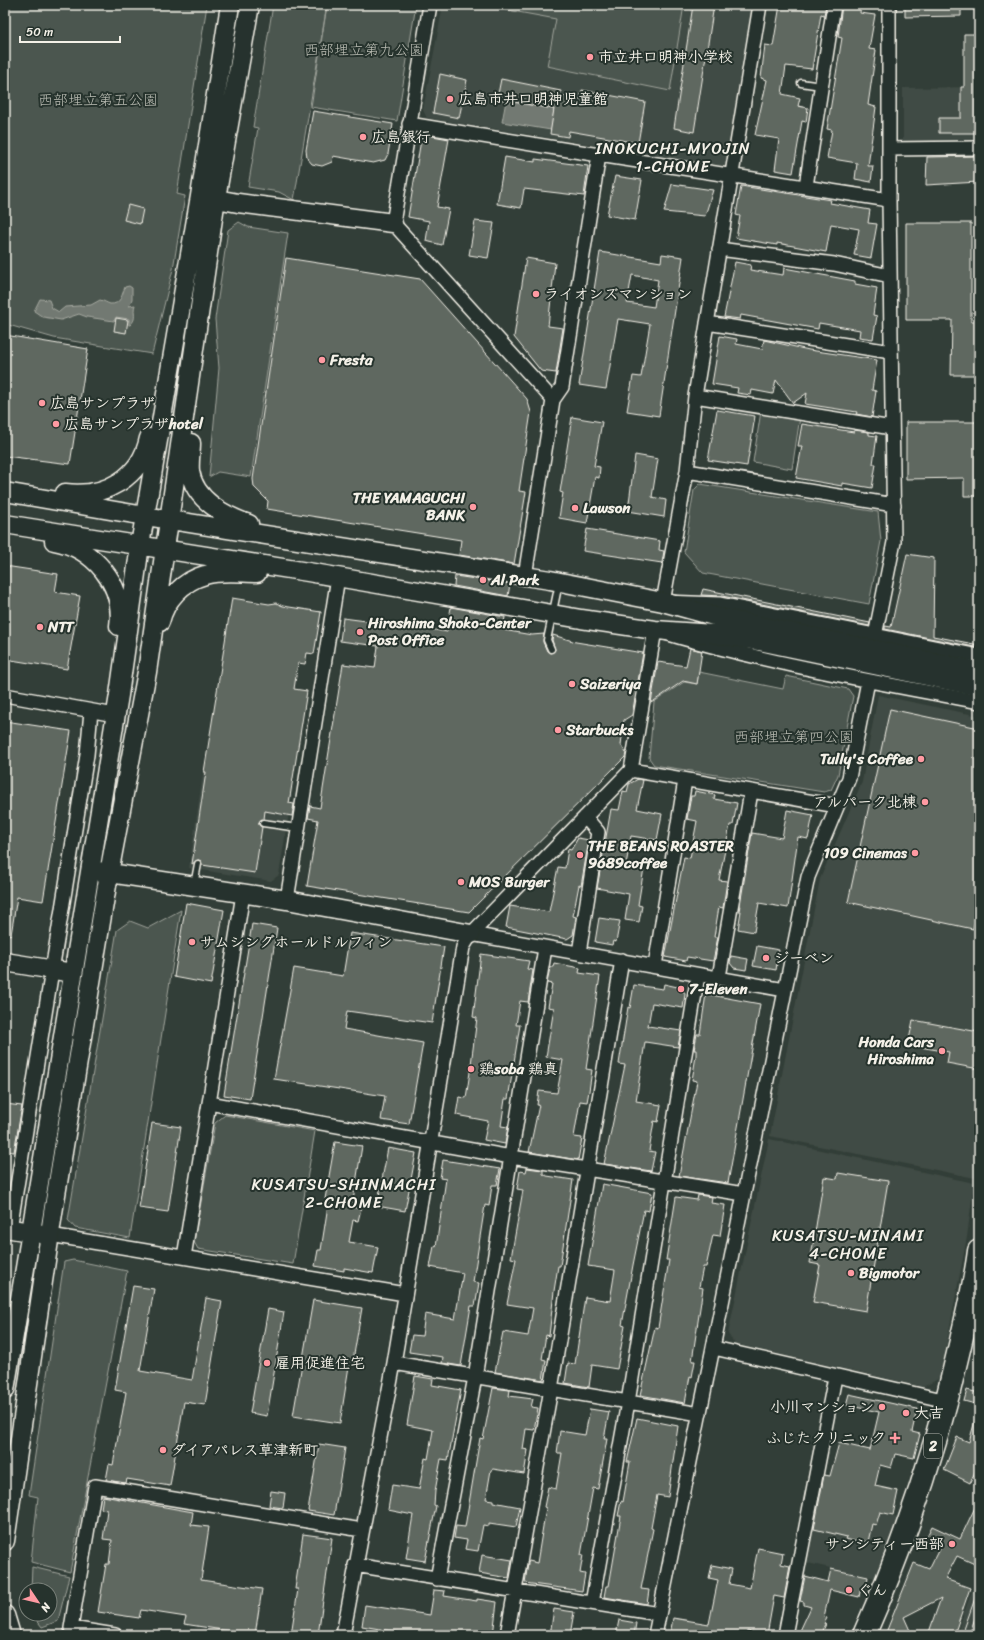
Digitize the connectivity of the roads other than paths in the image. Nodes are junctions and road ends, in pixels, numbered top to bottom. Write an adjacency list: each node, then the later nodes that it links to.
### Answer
1 (230, 5): 15 (street)
2 (250, 5): 15 (street)
3 (430, 5): 9 (street)
4 (760, 5): 13 (street)
5 (834, 5): 8 (street)
6 (889, 5): 11 (street)
7 (801, 83): 8 (lane)
8 (821, 86): 14 (street)
9 (409, 124): 12 (street); 17 (street)
10 (979, 148): 11 (street)
11 (889, 149): 16 (street)
12 (599, 155): 13 (street); 25 (street)
13 (731, 175): 14 (street); 18 (street)
14 (806, 186): 16 (street)
15 (208, 197): 17 (street); 21 (street); 22 (street)
16 (889, 200): 19 (street)
17 (393, 223): 25 (street)
18 (719, 249): 19 (street); 20 (street)
19 (890, 276): 23 (street)
20 (707, 324): 23 (street); 24 (street)
21 (175, 335): 28 (street); 31 (street)
22 (196, 350): 32 (street); 35 (street)
23 (891, 352): 26 (street)
24 (695, 396): 26 (street); 27 (street)
25 (554, 400): 39 (street)
26 (892, 428): 30 (street)
27 (687, 471): 30 (street); 42 (street)
28 (5, 487)
29 (5, 492): 31 (street)
30 (894, 505): 46 (street)
31 (144, 516): 32 (street); 36 (street)
32 (169, 520): 35 (street); 37 (street)
33 (5, 524): 36 (street)
34 (5, 532): 54 (street)
35 (291, 538): 39 (street)
36 (140, 545): 37 (street); 54 (street)
37 (165, 550): 38 (street); 50 (street)
38 (308, 572): 40 (street); 50 (street)
39 (525, 576): 41 (street)
40 (338, 577): 43 (street); 64 (street)
41 (559, 582): 42 (street); 43 (lane)
42 (663, 602): 45 (street); 46 (street)
43 (552, 615): 44 (street); 47 (lane)
44 (655, 630): 45 (street); 51 (street); 58 (street)
45 (761, 634): 49 (street); 52 (street)
46 (875, 636): 48 (street)
47 (551, 649)
48 (979, 656)
49 (979, 671)
50 (147, 672): 67 (street)
51 (868, 681): 55 (street); 61 (street)
52 (979, 687)
53 (5, 695): 56 (street)
54 (119, 695): 57 (street)
55 (979, 702)
56 (91, 711): 57 (street); 77 (street)
57 (115, 715): 66 (street)
58 (631, 770): 59 (street); 62 (street)
59 (686, 780): 60 (street); 76 (street)
60 (751, 792): 61 (street); 80 (street)
61 (837, 806): 81 (street)
62 (585, 817): 71 (street); 73 (street)
63 (263, 823): 64 (lane)
64 (298, 828): 70 (street)
65 (198, 864): 68 (lane)
66 (90, 870): 67 (street); 78 (street)
67 (109, 873): 68 (street); 90 (street)
68 (194, 886): 69 (street)
69 (243, 894): 70 (street); 82 (street)
70 (286, 900): 71 (street)
71 (471, 934): 72 (street); 83 (street)
72 (545, 948): 73 (street); 84 (street)
73 (579, 953): 74 (street)
74 (622, 960): 76 (street); 85 (street)
75 (5, 962): 77 (street)
76 (655, 966): 79 (street)
77 (52, 970): 78 (street); 88 (street)
78 (73, 973): 89 (street)
79 (698, 975): 80 (street); 86 (street)
80 (719, 977): 81 (street)
81 (785, 990): 87 (street)
82 (209, 1103): 83 (street); 92 (street)
83 (430, 1142): 84 (street); 93 (street)
84 (511, 1157): 85 (street); 96 (street)
85 (588, 1170): 86 (street); 98 (street)
86 (664, 1182): 87 (street); 100 (street)
87 (744, 1194): 94 (street)
88 (8, 1228): 89 (street)
89 (31, 1232): 90 (street); 99 (street)
90 (50, 1235): 92 (street); 104 (street)
91 (979, 1251): 101 (highway, 2)
92 (184, 1257): 93 (street)
93 (405, 1294): 95 (street)
94 (714, 1348): 97 (street); 102 (street)
95 (394, 1363): 96 (street); 103 (street)
96 (475, 1377): 98 (street); 106 (street)
97 (835, 1377): 101 (street); 116 (street)
98 (551, 1389): 100 (street); 107 (street)
99 (5, 1390)
100 (628, 1402): 102 (street); 108 (street)
101 (947, 1402): 117 (highway, 2)
102 (700, 1414): 109 (street)
103 (362, 1530): 105 (street); 112 (street)
104 (5, 1541)
105 (355, 1565): 106 (street); 113 (street)
106 (437, 1579): 107 (street)
107 (514, 1590): 108 (street); 114 (street)
108 (592, 1603): 109 (street)
109 (659, 1614): 115 (street)
110 (5, 1615): 111 (street)
111 (11, 1635)
112 (115, 1635)
113 (343, 1635)
114 (507, 1635)
115 (655, 1635)
116 (785, 1635)
117 (864, 1635)

